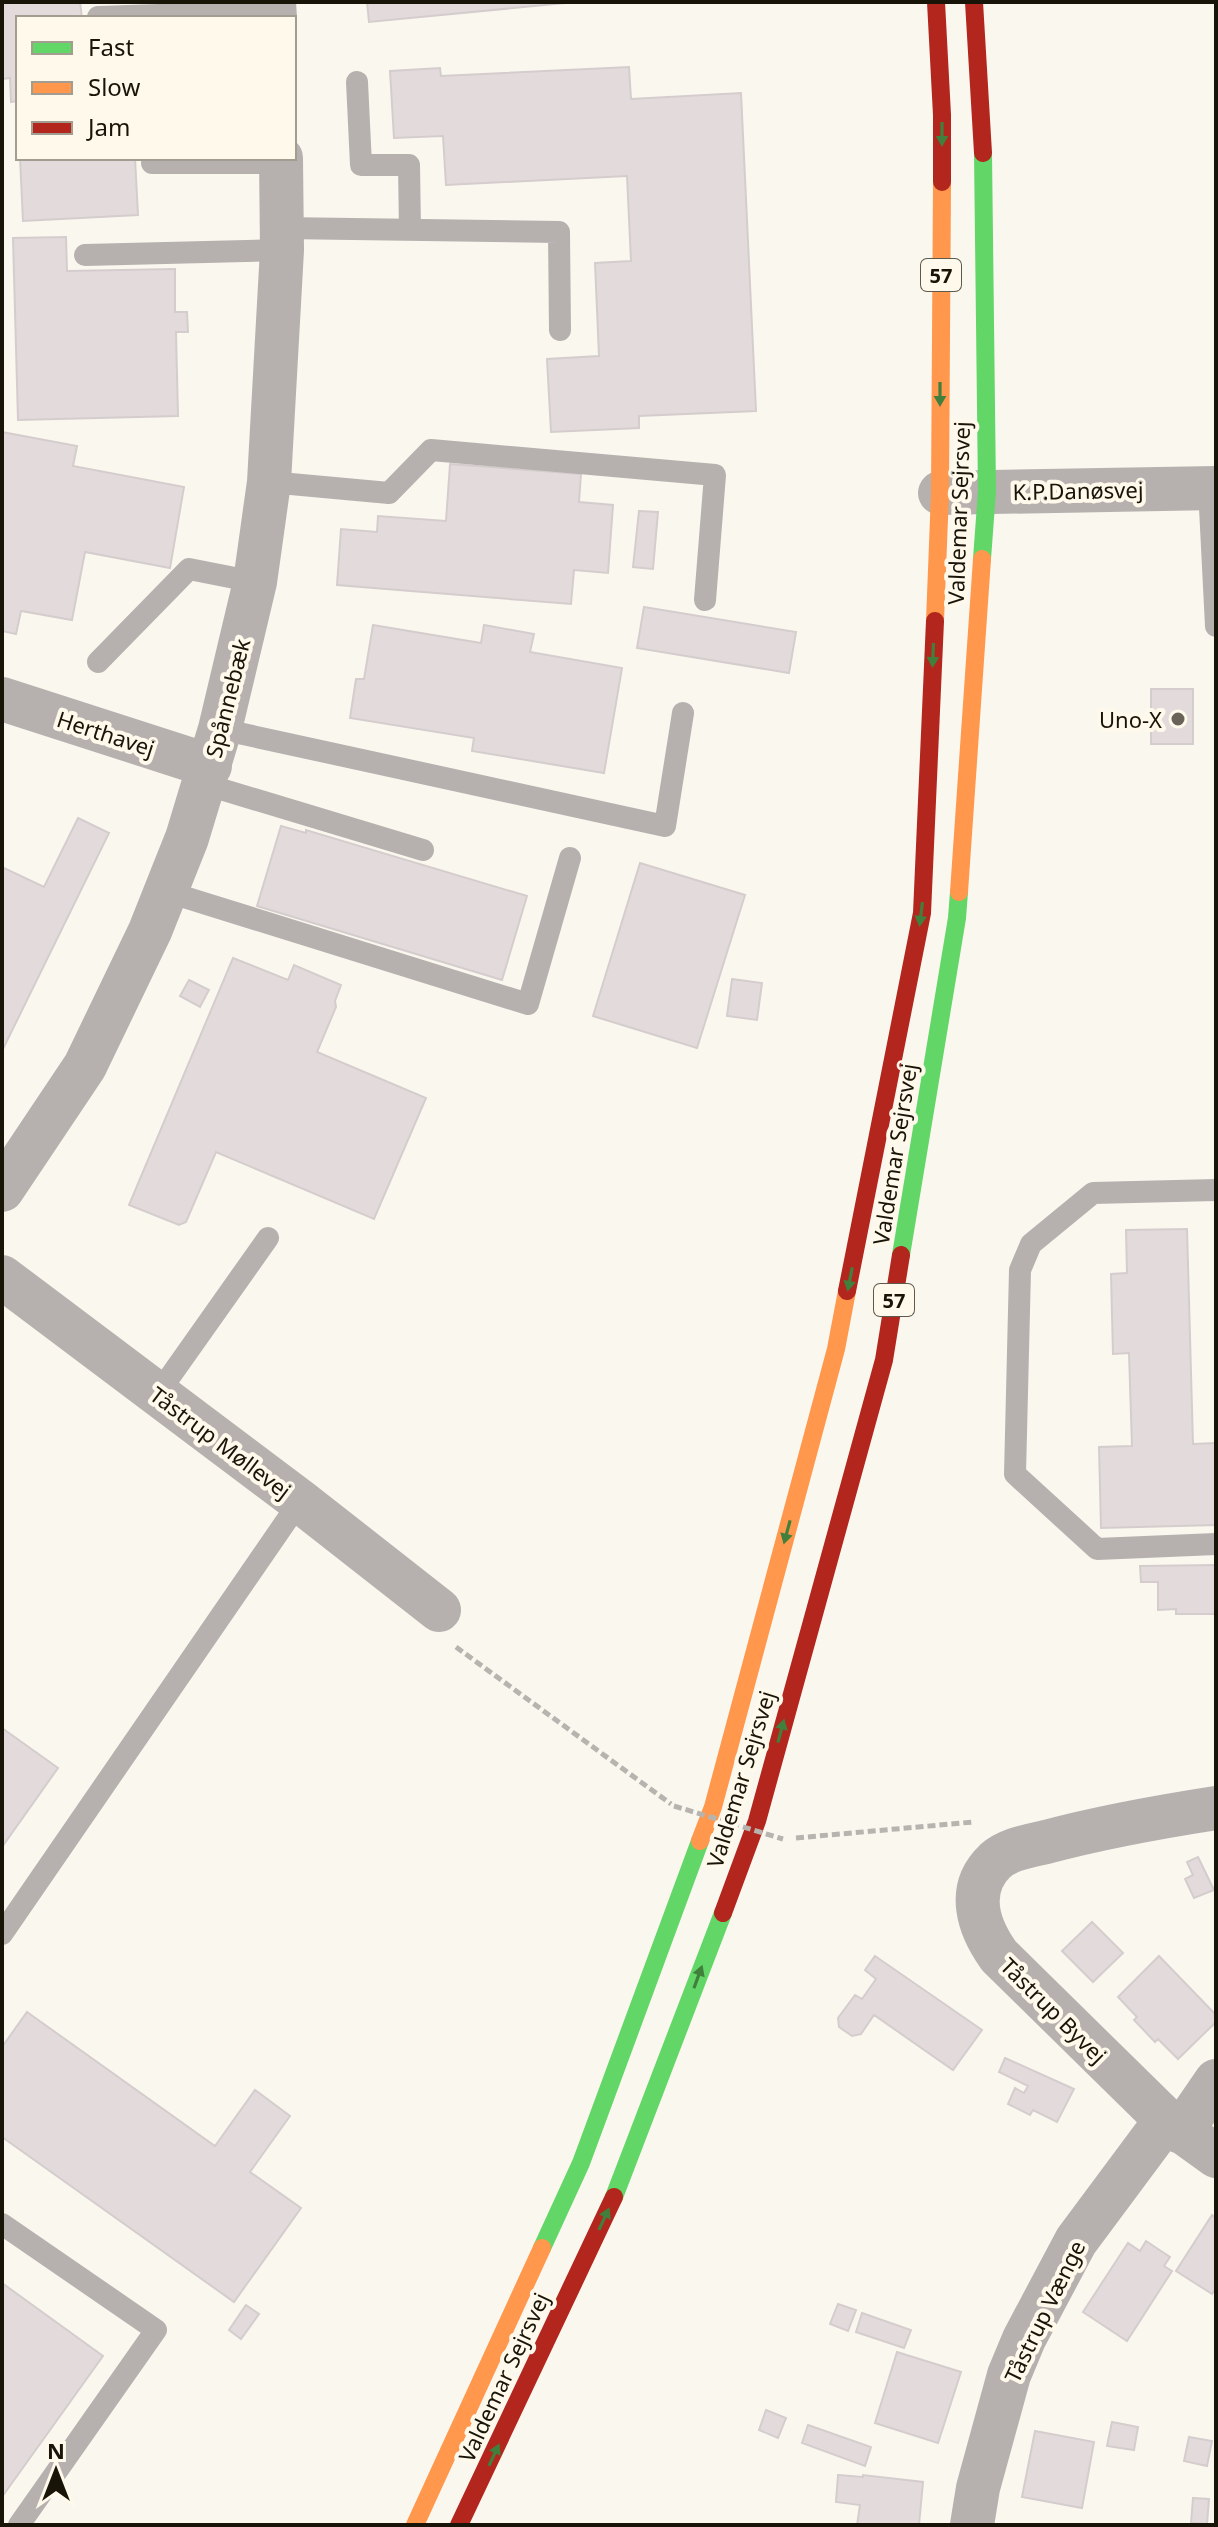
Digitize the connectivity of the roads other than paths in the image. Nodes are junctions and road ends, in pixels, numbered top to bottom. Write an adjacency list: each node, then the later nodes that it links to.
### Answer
1 (936, 2): 15 (main road, Valdemar Sejrsvej / 57, one-way to 15)
2 (974, 2): 14 (main road, Valdemar Sejrsvej / 57)
3 (275, 10): 4 (lane)
4 (123, 16)
5 (357, 82): 8 (lane)
6 (281, 160): 7 (lane); 9 (street, Spånnebæk)
7 (152, 163)
8 (410, 230): 9 (lane); 11 (lane)
9 (282, 239): 10 (lane); 12 (street, Spånnebæk)
10 (85, 255)
11 (560, 330)
12 (269, 482): 16 (street, Spånnebæk); 17 (lane)
13 (1212, 488): 14 (street, K.P.Danøsvej); 18 (lane)
14 (987, 491): 15 (street, K.P.Danøsvej); 42 (main road, Valdemar Sejrsvej / 57, one-way to 14)
15 (940, 493): 41 (main road, Valdemar Sejrsvej / 57, one-way to 41)
16 (255, 582): 19 (lane); 22 (street, Spånnebæk)
17 (705, 600)
18 (1216, 626)
19 (98, 662)
20 (2, 699): 22 (street, Herthavej)
21 (683, 713): 22 (lane)
22 (211, 760): 23 (lane); 25 (street, Spånnebæk)
23 (423, 850)
24 (570, 858): 25 (lane)
25 (168, 892): 26 (street, Spånnebæk)
26 (2, 1190)
27 (1216, 1190): 32 (lane)
28 (268, 1238): 30 (lane)
29 (2, 1277): 30 (street, Tåstrup Møllevej)
30 (157, 1395): 31 (street, Tåstrup Møllevej)
31 (300, 1501): 33 (street, Tåstrup Møllevej); 35 (lane)
32 (1216, 1544)
33 (439, 1610)
34 (1216, 1808): 37 (street, Tåstrup Byvej)
35 (2, 1934)
36 (1216, 2081): 37 (street, Tåstrup Vænge)
37 (1173, 2126): 38 (street, Tåstrup Byvej); 43 (street, Tåstrup Vænge)
38 (1216, 2156)
39 (2, 2224): 40 (lane)
40 (19, 2525)
41 (415, 2525)
42 (459, 2525)
43 (972, 2525)

